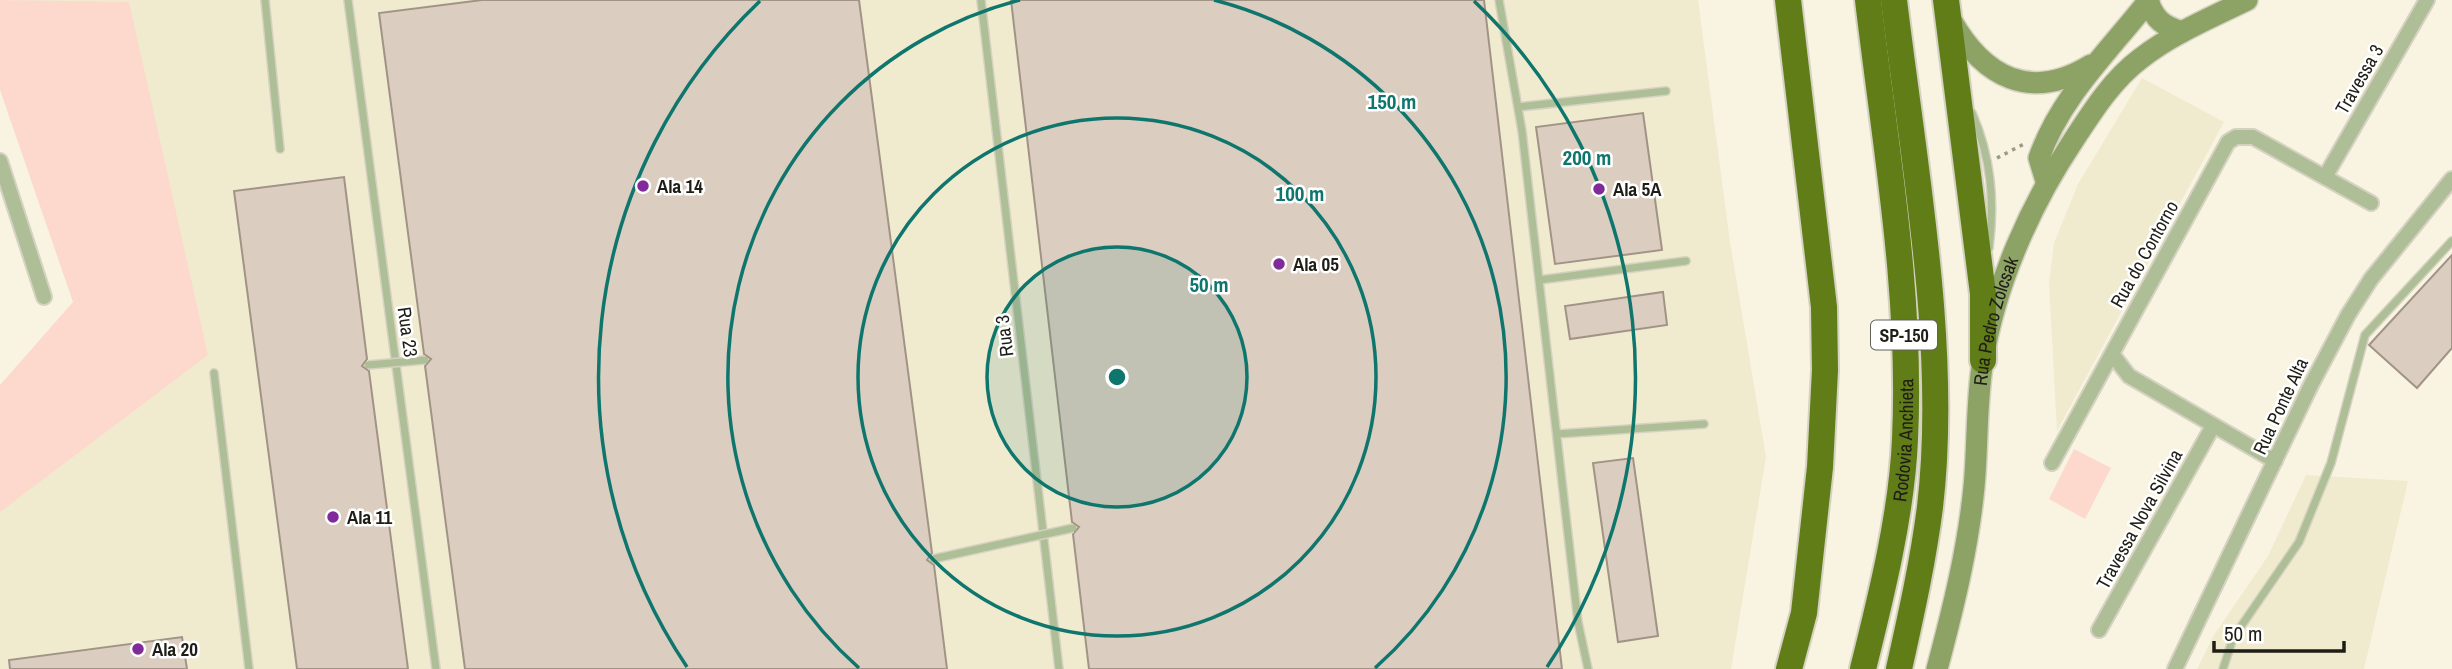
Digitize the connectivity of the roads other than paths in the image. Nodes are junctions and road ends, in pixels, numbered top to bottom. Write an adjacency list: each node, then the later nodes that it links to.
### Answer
1 (265, 0): 17 (lane)
2 (348, 0): 42 (lane, Rua 23)
3 (981, 0): 43 (lane, Rua 3)
4 (1499, 0): 16 (lane)
5 (1788, 0): 45 (highway)
6 (1868, 0): 46 (highway, Rodovia Anchieta / SP-150)
7 (1894, 0): 47 (highway, Rodovia Anchieta / SP-150)
8 (2149, 0): 12 (main road); 13 (main road)
9 (2247, 0): 12 (main road, Rua Pedro Zolcsak)
10 (2427, 0): 19 (street, Travessa 3)
11 (1947, 7): 13 (main road); 14 (highway)
12 (2182, 32): 21 (main road, Rua Pedro Zolcsak)
13 (2096, 62): 21 (main road)
14 (1957, 80): 26 (highway); 26 (lane)
15 (1666, 90): 16 (lane)
16 (1518, 107): 25 (lane)
17 (280, 149)
18 (0, 162): 27 (street)
19 (2325, 177): 22 (street, Rua do Contorno); 28 (street, Rua do Contorno)
20 (2452, 179): 36 (street, Rua Ponte Alta)
21 (2046, 181): 30 (main road, Rua Pedro Zolcsak)
22 (2371, 203)
23 (2452, 241): 50 (lane)
24 (1686, 261): 25 (lane)
25 (1539, 280): 35 (lane)
26 (1983, 294): 30 (highway)
27 (44, 297)
28 (2112, 354): 34 (street); 37 (street)
29 (425, 360): 31 (lane, bridge)
30 (1983, 360): 48 (main road, Rua Pedro Zolcsak)
31 (368, 365)
32 (214, 373): 41 (lane)
33 (1704, 424): 35 (lane)
34 (2213, 426): 36 (street); 40 (street, Travessa Nova Silvina)
35 (1557, 434): 44 (lane)
36 (2275, 461): 49 (street, Rua Ponte Alta)
37 (2052, 463)
38 (1073, 528): 39 (lane, bridge)
39 (933, 559)
40 (2099, 629)
41 (249, 669)
42 (436, 669)
43 (1059, 669)
44 (1588, 669)
45 (1789, 669)
46 (1863, 669)
47 (1899, 669)
48 (1937, 669)
49 (2175, 669)
50 (2222, 669)

